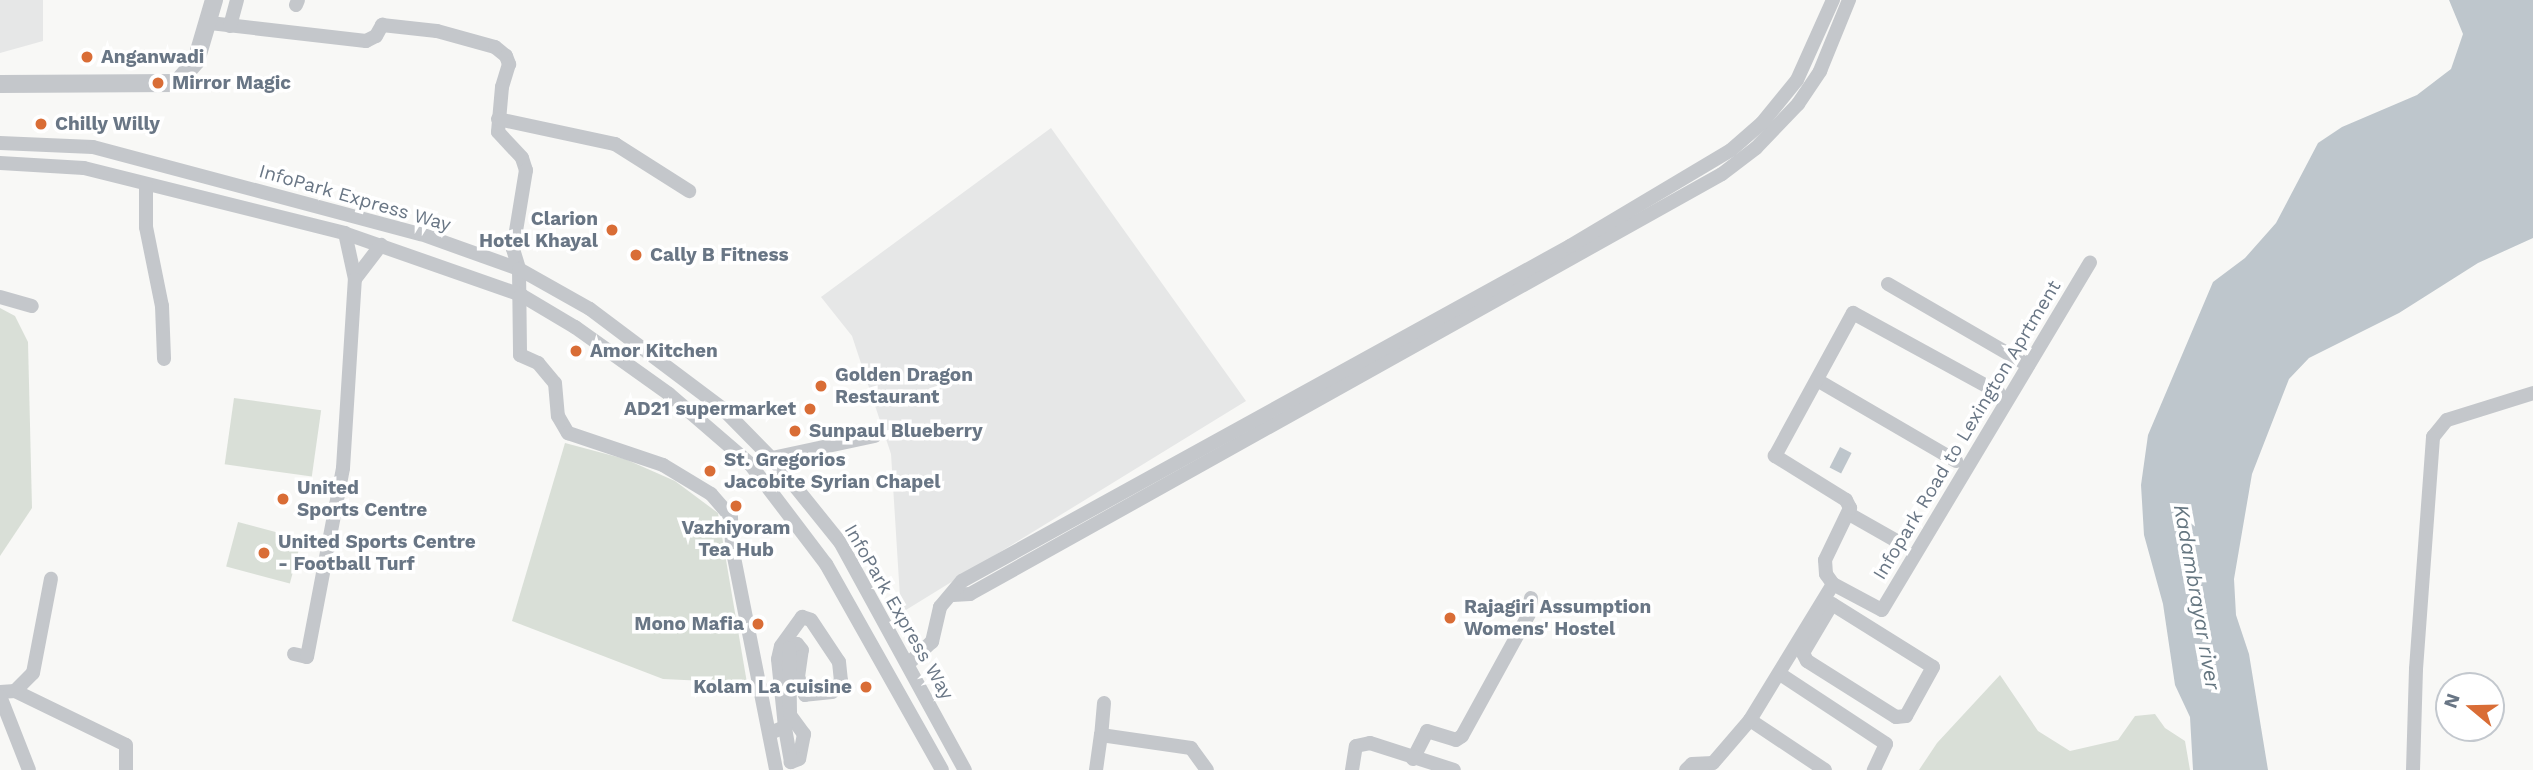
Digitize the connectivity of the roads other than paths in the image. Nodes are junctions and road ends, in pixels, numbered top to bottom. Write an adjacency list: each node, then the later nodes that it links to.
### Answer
1 (214, 0): 5 (street)
2 (237, 0): 6 (street)
3 (1833, 0): 34 (street)
4 (1849, 0): 34 (street)
5 (210, 23): 6 (street); 7 (street)
6 (230, 26): 8 (street)
7 (0, 84)
8 (498, 119): 12 (street); 16 (street)
9 (0, 143): 16 (street, InfoPark Express Way)
10 (0, 163): 11 (street, InfoPark Express Way)
11 (146, 185): 13 (street, InfoPark Express Way); 22 (street)
12 (688, 191)
13 (345, 233): 14 (street, InfoPark Express Way); 17 (street)
14 (382, 245): 17 (street); 19 (street, InfoPark Express Way)
15 (2090, 263): 23 (street, Infopark Road to Lexington Aprtment)
16 (519, 270): 19 (street); 28 (street, InfoPark Express Way)
17 (355, 279): 37 (street)
18 (1888, 284): 23 (street)
19 (521, 295): 44 (street); 50 (street, InfoPark Express Way)
20 (0, 297): 21 (street)
21 (32, 306)
22 (164, 359)
23 (2028, 365): 33 (street, Infopark Road to Lexington Aprtment)
24 (1816, 380): 25 (street); 29 (street); 30 (street)
25 (1999, 393)
26 (2533, 393): 59 (street)
27 (875, 436): 28 (street)
28 (772, 458): 38 (street, InfoPark Express Way)
29 (1956, 461)
30 (1849, 514): 31 (street); 33 (street)
31 (1895, 540)
32 (51, 579): 40 (street)
33 (1833, 584): 36 (street)
34 (953, 595): 38 (street)
35 (1531, 598): 46 (street)
36 (1828, 601): 36 (street); 39 (street)
37 (294, 654)
38 (908, 664): 51 (street, InfoPark Express Way)
39 (1780, 674): 42 (street); 58 (street)
40 (5, 693): 47 (street); 48 (street)
41 (1104, 704): 45 (street)
42 (1750, 720): 56 (street); 57 (street)
43 (785, 727): 43 (street); 44 (street)
44 (770, 733): 49 (street)
45 (1101, 735): 52 (street); 53 (street)
46 (1413, 759): 54 (street); 55 (street)
47 (29, 770)
48 (126, 770)
49 (776, 770)
50 (942, 770)
51 (965, 770)
52 (1096, 770)
53 (1207, 770)
54 (1352, 770)
55 (1454, 770)
56 (1686, 770)
57 (1825, 770)
58 (1874, 770)
59 (2413, 770)

